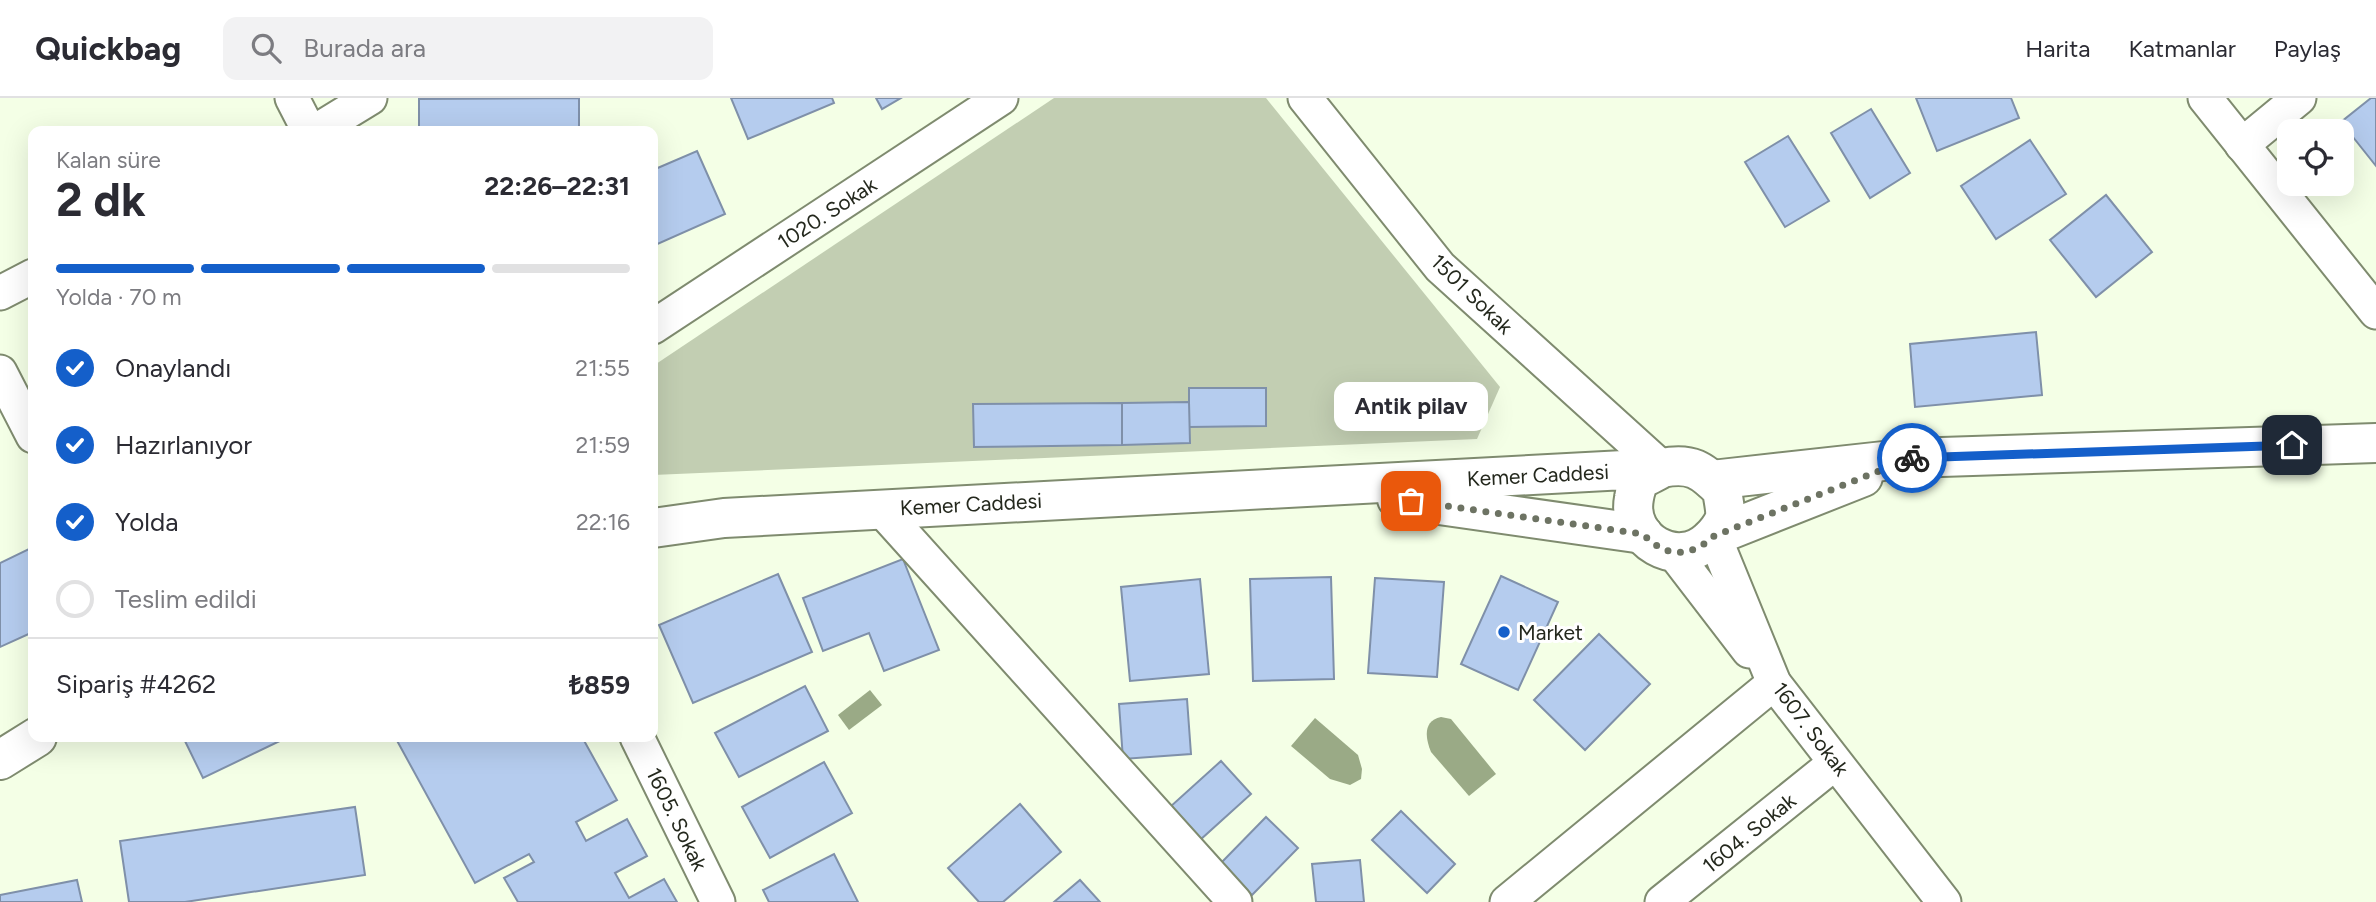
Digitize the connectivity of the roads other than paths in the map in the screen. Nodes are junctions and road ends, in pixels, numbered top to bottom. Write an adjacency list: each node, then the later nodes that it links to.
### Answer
1 (292, 98): 7 (street)
2 (370, 98): 8 (street)
3 (1001, 98): 13 (street, 1020. Sokak)
4 (1305, 98): 18 (street, 1501 Sokak)
5 (2205, 98): 9 (street)
6 (2298, 98): 9 (street)
7 (306, 126)
8 (324, 126)
9 (2242, 145): 12 (street)
10 (28, 279): 11 (street)
11 (0, 293)
12 (2376, 312)
13 (658, 324)
14 (0, 372): 15 (street)
15 (28, 426)
16 (2376, 443): 17 (street, Kemer Caddesi)
17 (1911, 458): 19 (street, Kemer Caddesi); 23 (street)
18 (1662, 468): 19 (street, Kemer Caddesi); 20 (street, Kemer Caddesi); 24 (street)
19 (1712, 480): 23 (street)
20 (1308, 487): 21 (street, Kemer Caddesi); 24 (street)
21 (880, 509): 22 (street, Kemer Caddesi); 31 (street)
22 (658, 527)
23 (1714, 536): 24 (street); 25 (street, 1607. Sokak)
24 (1658, 543): 25 (street)
25 (1774, 683): 29 (street, 1607. Sokak); 32 (street)
26 (29, 742): 28 (street)
27 (639, 742): 30 (street, 1605. Sokak)
28 (0, 760)
29 (1835, 763): 33 (street, 1604. Sokak); 34 (street, 1607. Sokak)
30 (718, 902)
31 (1235, 902)
32 (1507, 902)
33 (1662, 902)
34 (1944, 902)

